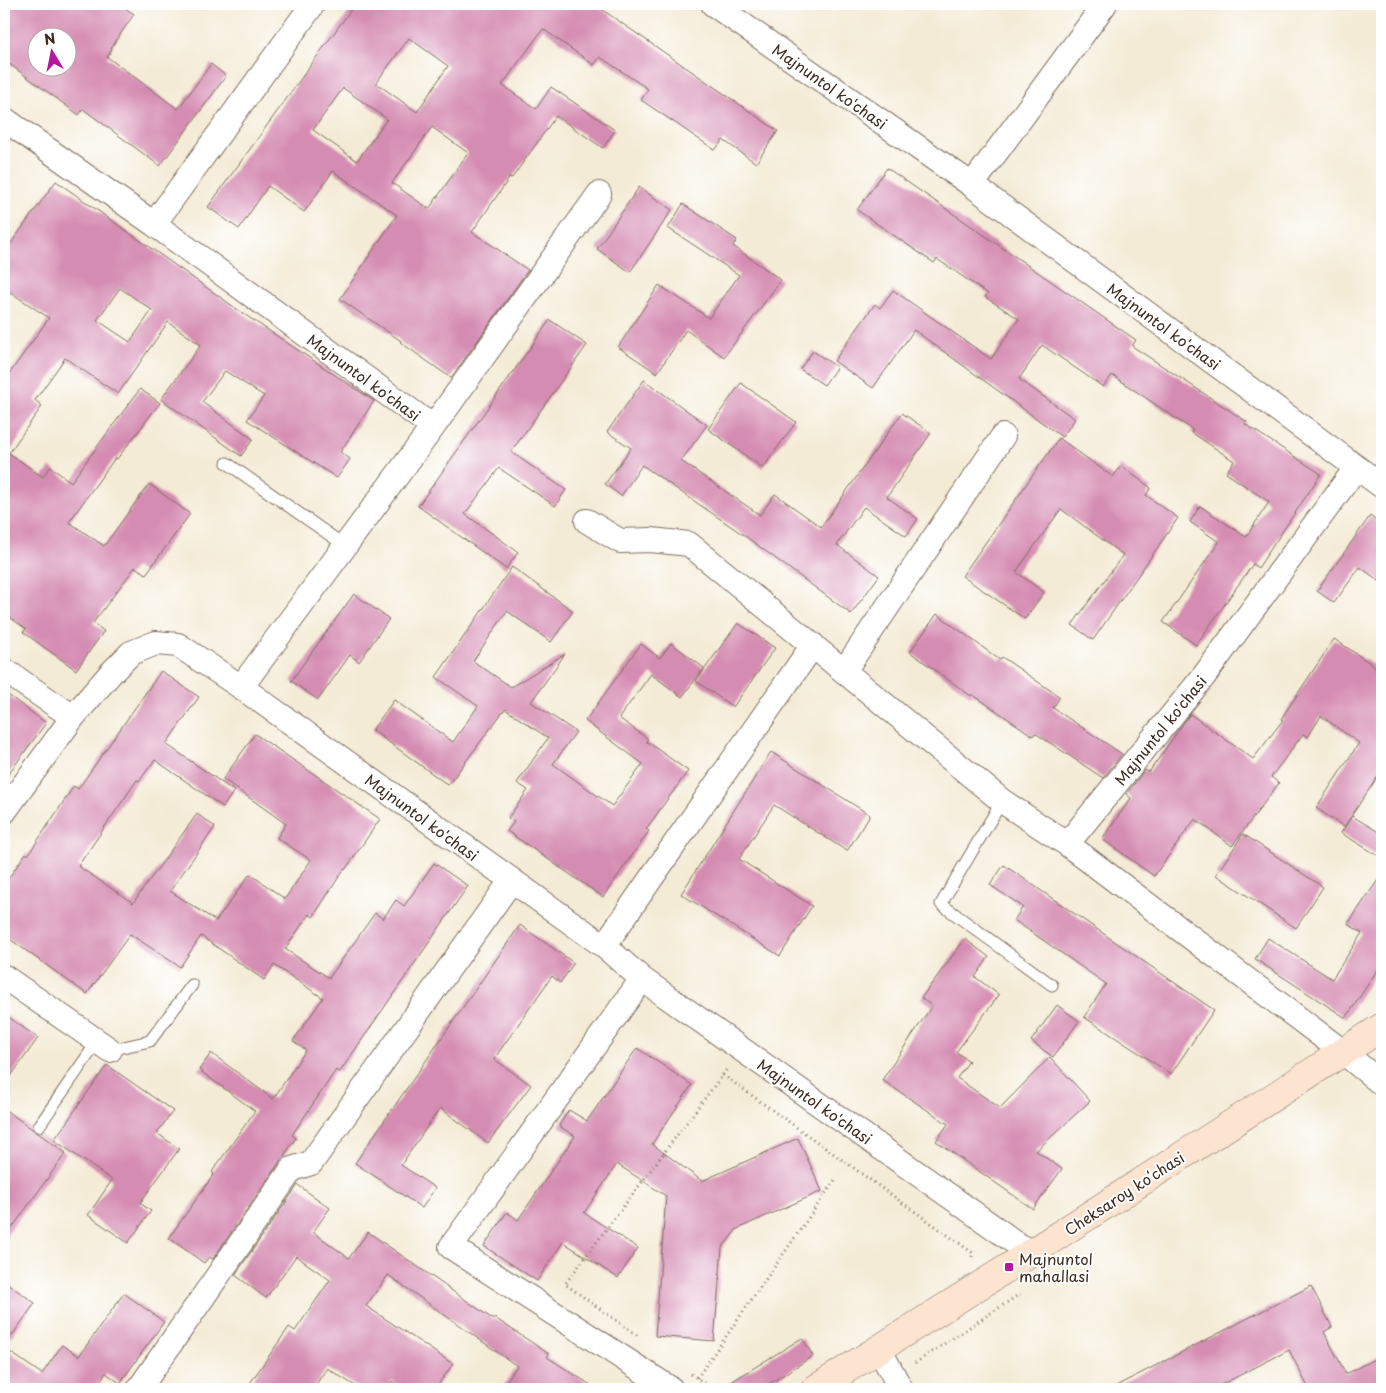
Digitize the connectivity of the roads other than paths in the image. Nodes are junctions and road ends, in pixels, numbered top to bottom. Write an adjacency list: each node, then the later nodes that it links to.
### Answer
1 (313, 4): 7 (street)
2 (712, 4): 5 (street, Majnuntol ko'chasi)
3 (1106, 4): 5 (street)
4 (4, 119): 7 (street, Majnuntol ko'chasi)
5 (972, 184): 11 (street, Majnuntol ko'chasi)
6 (600, 194): 8 (street)
7 (154, 224): 8 (street, Majnuntol ko'chasi)
8 (433, 427): 14 (street, Majnuntol ko'chasi)
9 (1003, 436): 17 (street)
10 (227, 463): 14 (lane)
11 (1356, 468): 12 (street, Majnuntol ko'chasi); 22 (street, Majnuntol ko'chasi)
12 (1382, 486)
13 (587, 521): 15 (street)
14 (344, 545): 18 (street, Majnuntol ko'chasi)
15 (813, 646): 17 (street); 24 (street)
16 (4, 670): 19 (street)
17 (844, 671): 20 (street)
18 (241, 687): 19 (street, Majnuntol ko'chasi); 23 (street, Majnuntol ko'chasi)
19 (73, 717): 21 (street, Majnuntol ko'chasi)
20 (1002, 801): 22 (street); 28 (lane)
21 (4, 812)
22 (1068, 844): 31 (street)
23 (511, 881): 24 (street, Majnuntol ko'chasi); 38 (street)
24 (604, 946): 26 (street, Majnuntol ko'chasi)
25 (4, 977): 30 (street)
26 (642, 979): 34 (street, Majnuntol ko'chasi); 39 (street)
27 (192, 985): 30 (lane)
28 (1052, 985)
29 (1382, 1027): 31 (street, Cheksaroy koʻchasi)
30 (104, 1046): 33 (lane)
31 (1343, 1052): 32 (street); 34 (street, Cheksaroy koʻchasi)
32 (1382, 1084)
33 (39, 1126)
34 (1030, 1253): 35 (street, Cheksaroy koʻchasi)
35 (879, 1349): 36 (street); 37 (street, Cheksaroy koʻchasi)
36 (897, 1383)
37 (803, 1387)
38 (139, 1389)
39 (671, 1389)

